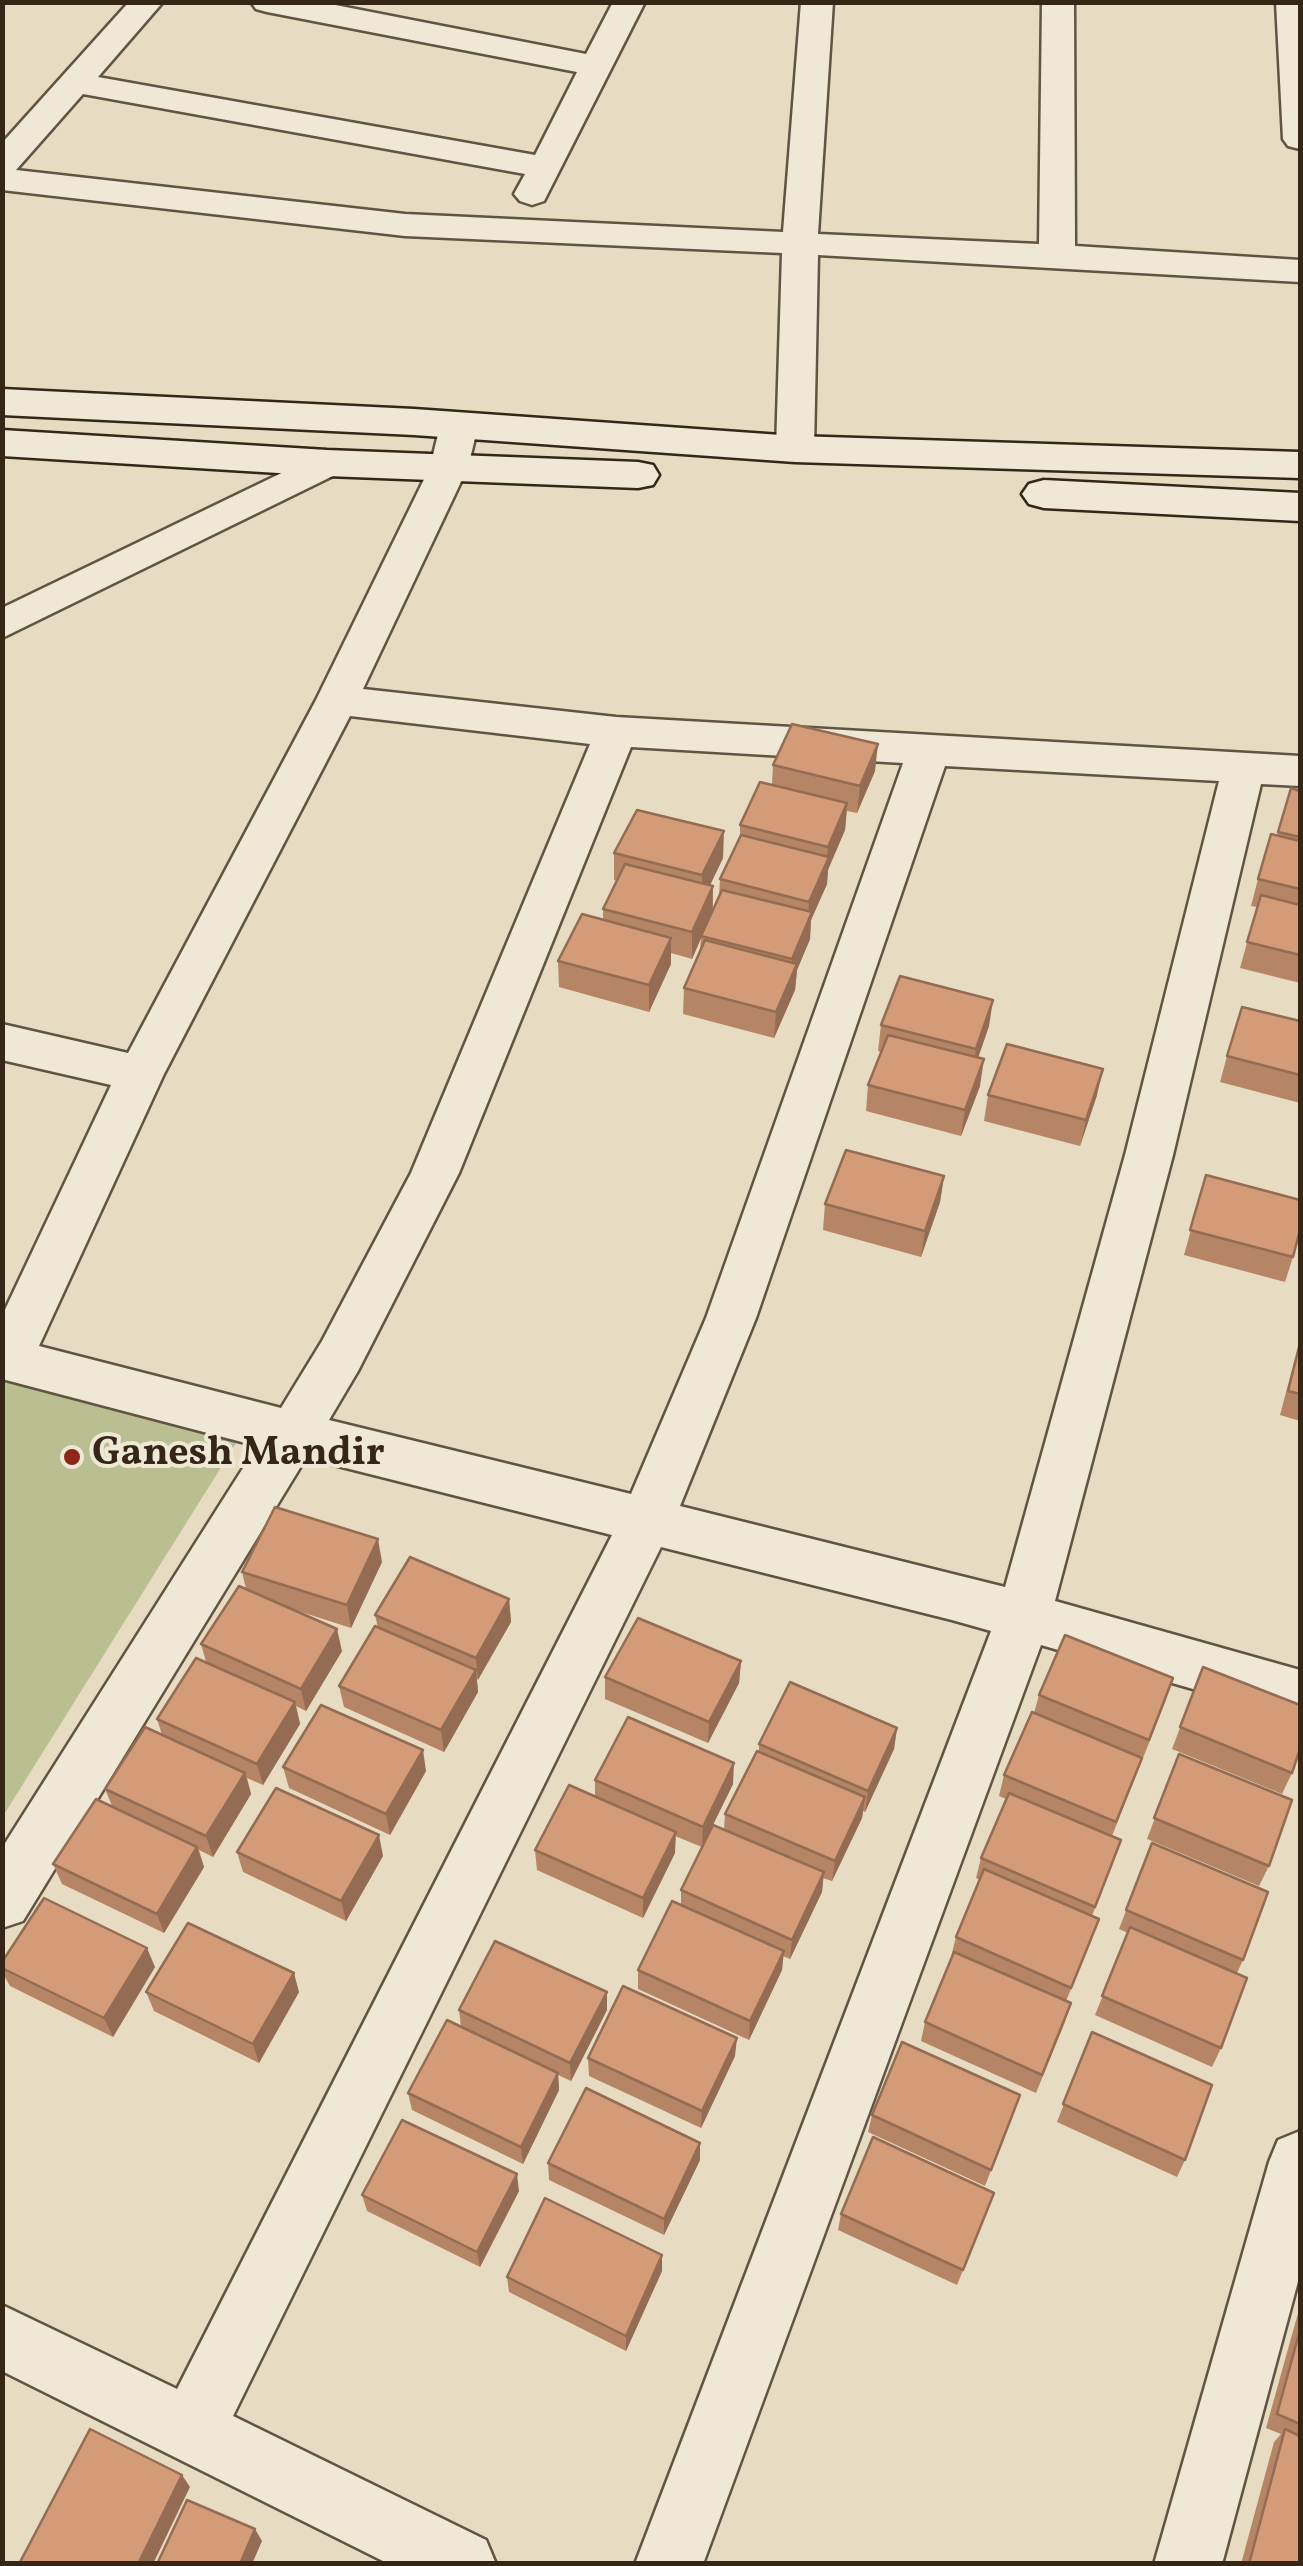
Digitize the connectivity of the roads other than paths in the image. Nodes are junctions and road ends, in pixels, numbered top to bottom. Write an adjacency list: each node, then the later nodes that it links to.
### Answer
1 (147, 2): 8 (street)
2 (266, 2): 7 (street)
3 (629, 2): 7 (street)
4 (817, 2): 14 (street)
5 (1058, 2): 15 (street)
6 (1292, 2): 9 (street)
7 (597, 66): 11 (street)
8 (75, 83): 10 (street); 11 (street)
9 (1300, 139)
10 (2, 165)
11 (545, 167): 13 (street)
12 (2, 179): 13 (street)
13 (514, 230): 14 (street)
14 (800, 244): 15 (street); 20 (street)
15 (1058, 256): 16 (street)
16 (1300, 272)
17 (2, 402): 19 (main road)
18 (2, 443): 21 (main road)
19 (454, 446): 20 (main road); 21 (main road); 23 (main road); 25 (street)
20 (795, 449): 22 (main road)
21 (327, 463): 24 (street)
22 (1300, 465)
23 (1300, 507)
24 (2, 626)
25 (337, 700): 26 (street); 31 (street)
26 (616, 732): 27 (street); 33 (street)
27 (930, 750): 28 (street); 34 (street)
28 (1244, 767): 29 (street); 35 (street)
29 (1300, 770)
30 (2, 1042): 31 (street)
31 (140, 1074): 32 (street)
32 (5, 1358): 33 (street)
33 (294, 1433): 34 (street); 37 (street)
34 (648, 1520): 35 (street); 41 (street)
35 (1024, 1616): 36 (street); 43 (street)
36 (1300, 1695)
37 (2, 1901)
38 (1300, 2162): 39 (street)
39 (1291, 2233): 44 (street)
40 (2, 2337): 41 (street)
41 (191, 2430): 42 (street)
42 (462, 2564)
43 (669, 2564)
44 (1188, 2564)

